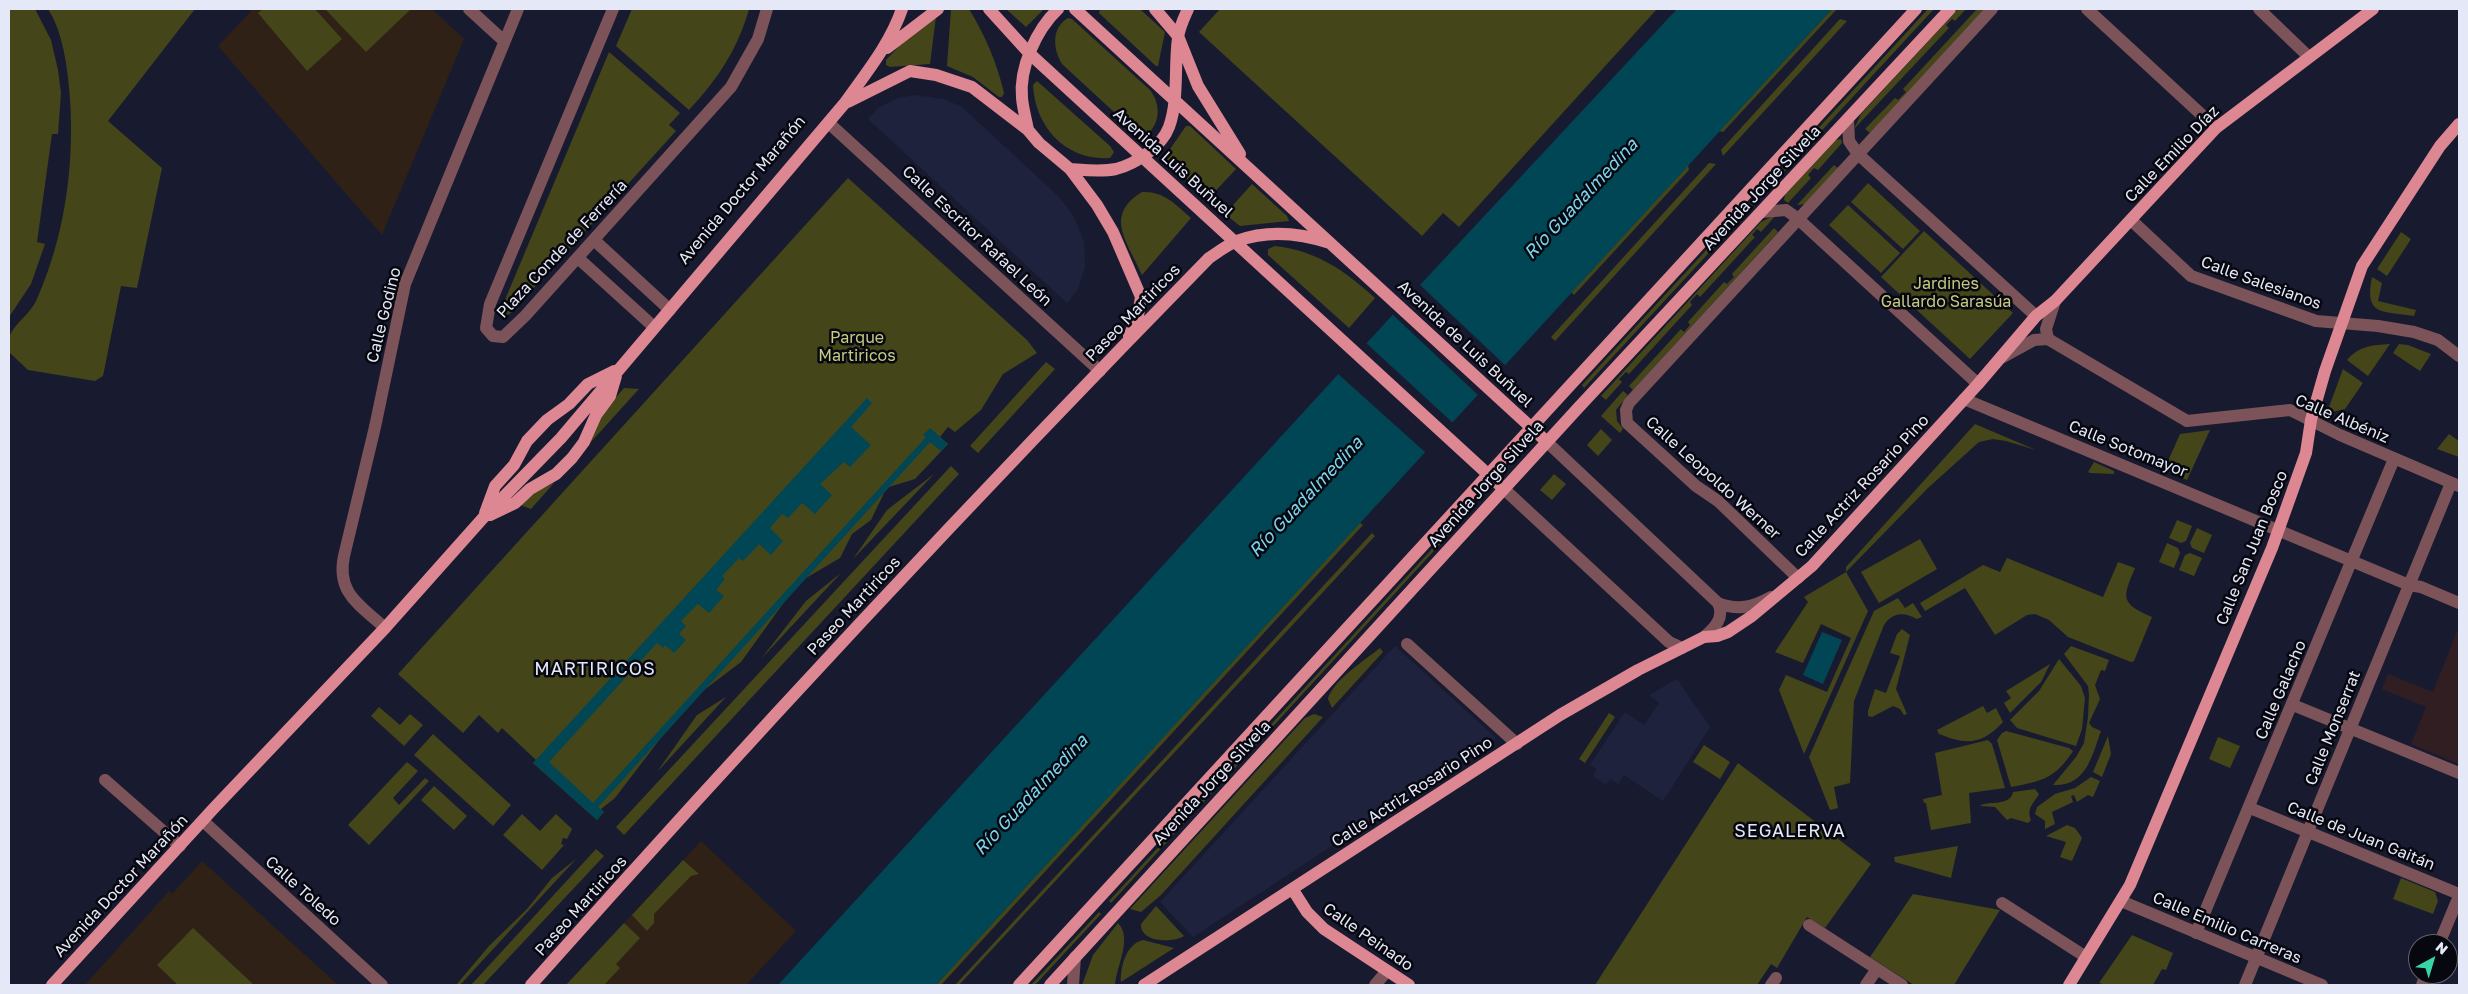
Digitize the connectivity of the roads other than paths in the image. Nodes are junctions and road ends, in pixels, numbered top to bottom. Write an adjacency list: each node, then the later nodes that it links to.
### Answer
1 (469, 9): 19 (street)
2 (518, 9): 19 (street, Calle Godino)
3 (613, 9): 40 (street, Plaza Conde de Ferrería)
4 (767, 9): 37 (street, Plaza Conde de Ferrería)
5 (902, 9): 21 (main road, Avenida Doctor Marañón)
6 (938, 9): 21 (main road)
7 (990, 9): 20 (main road, Avenida Luis Buñuel)
8 (1058, 9): 20 (main road)
9 (1074, 9): 23 (main road)
10 (1156, 9): 18 (main road)
11 (1188, 9): 18 (main road)
12 (1916, 9): 55 (main road, Avenida Jorge Silvela)
13 (1950, 9): 25 (main road, Avenida Jorge Silvela)
14 (1992, 9): 30 (street)
15 (2087, 9): 28 (street)
16 (2259, 9): 22 (street)
17 (2368, 10): 22 (main road, Calle Emilio Díaz)
18 (1178, 36): 23 (main road); 32 (main road)
19 (504, 41): 69 (street, Calle Godino)
20 (1029, 53): 29 (main road); 31 (main road, Avenida Luis Buñuel)
21 (879, 55): 24 (main road, Avenida Doctor Marañón)
22 (2308, 57): 28 (main road, Calle Emilio Díaz)
23 (1173, 100): 31 (main road); 32 (main road)
24 (844, 104): 27 (main road, Avenida Doctor Marañón); 29 (main road, Avenida Doctor Marañón); 42 (main road, Avenida Doctor Marañón)
25 (1848, 119): 30 (street); 34 (main road, Avenida Jorge Silvela)
26 (2459, 124): 44 (main road, Calle San Juan Bosco)
27 (832, 126): 42 (main road, Avenida Doctor Marañón); 51 (street, Calle Escritor Rafael León)
28 (2216, 128): 36 (main road, Calle Emilio Díaz)
29 (1028, 130): 33 (main road, Avenida Doctor Marañón)
30 (1858, 154): 35 (street); 43 (street)
31 (1142, 156): 33 (main road); 38 (main road, Avenida Luis Buñuel)
32 (1248, 167): 39 (main road)
33 (1070, 169): 47 (main road, Avenida Doctor Marañón)
34 (1762, 212): 35 (street); 56 (main road, Avenida Jorge Silvela)
35 (1797, 218): 52 (street); 64 (street, Calle Leopoldo Werner)
36 (2131, 220): 41 (main road, Calle Emilio Díaz); 44 (street, Calle Salesianos)
37 (594, 240): 40 (street, Plaza Conde de Ferrería); 42 (street)
38 (1236, 242): 39 (main road, Paseo Martiricos); 47 (main road, Paseo Martiricos); 58 (main road, Avenida Luis Buñuel)
39 (1330, 243): 55 (main road, Avenida de Luis Buñuel)
40 (578, 258): 45 (street)
41 (2055, 301): 43 (main road, Calle Emilio Díaz); 46 (street, Calle Emilio Díaz)
42 (672, 308): 45 (main road, Avenida Doctor Marañón)
43 (2036, 316): 49 (main road, Calle Emilio Díaz)
44 (2341, 324): 48 (street, Calle Salesianos); 54 (main road, Calle San Juan Bosco)
45 (654, 327): 50 (main road, Avenida Doctor Marañón)
46 (2048, 340): 49 (street, Calle Emilio Díaz); 54 (street, Calle Albéniz)
47 (1126, 343): 51 (main road, Paseo Martiricos)
48 (2459, 356)
49 (2000, 359): 52 (main road, Calle Emilio Díaz)
50 (618, 368): 61 (main road, Avenida Doctor Marañón); 61 (main road, Avenida Doctor Marañón); 61 (main road, Avenida Doctor Marañón)
51 (1100, 371): 96 (main road, Paseo Martiricos)
52 (1978, 384): 53 (main road, Calle Emilio Díaz)
53 (1964, 399): 62 (street, Calle Sotomayor); 64 (main road, Calle Actriz Rosario Pino)
54 (2311, 420): 57 (street, Calle Albéniz); 62 (main road, Calle San Juan Bosco)
55 (1532, 427): 56 (main road, Avenida de Luis Buñuel); 58 (main road, Avenida Jorge Silvela)
56 (1547, 442): 60 (main road, Avenida Jorge Silvela); 67 (street)
57 (2394, 459): 59 (street, Calle Albéniz); 63 (street, Calle Galacho)
58 (1487, 474): 60 (main road); 97 (main road, Avenida Jorge Silvela)
59 (2455, 485): 65 (street, Calle Monserrat)
60 (1504, 490): 72 (street); 89 (main road, Avenida Jorge Silvela)
61 (483, 518): 69 (main road, Avenida Doctor Marañón)
62 (2280, 529): 63 (street, Calle Sotomayor); 84 (main road, Calle San Juan Bosco)
63 (2353, 561): 65 (street, Calle Sotomayor); 73 (street, Calle Galacho)
64 (1798, 578): 66 (main road, Calle Actriz Rosario Pino)
65 (2409, 585): 68 (street, Calle Sotomayor); 74 (street, Calle Monserrat)
66 (1780, 592): 67 (street, Calle Actriz Rosario Pino); 70 (main road, Calle Actriz Rosario Pino)
67 (1718, 603): 70 (street, Calle Actriz Rosario Pino)
68 (2459, 603)
69 (385, 628): 79 (main road, Avenida Doctor Marañón)
70 (1704, 637): 72 (main road, Calle Actriz Rosario Pino)
71 (1407, 644): 75 (street)
72 (1682, 648): 75 (main road, Calle Actriz Rosario Pino)
73 (2293, 705): 74 (street); 78 (street, Calle Galacho)
74 (2349, 729): 76 (street); 80 (street, Calle Monserrat)
75 (1517, 744): 82 (main road, Calle Actriz Rosario Pino)
76 (2459, 773)
77 (105, 780): 81 (street)
78 (2250, 808): 80 (street, Calle de Juan Gaitán); 87 (street, Calle Galacho)
79 (202, 821): 81 (main road, Avenida Doctor Marañón); 95 (street, Calle Toledo)
80 (2308, 832): 83 (street, Calle de Juan Gaitán); 91 (street, Calle Monserrat)
81 (180, 846): 94 (main road, Avenida Doctor Marañón)
82 (1293, 890): 93 (main road, Calle Peinado); 100 (main road, Calle Actriz Rosario Pino)
83 (2459, 895): 88 (street)
84 (2121, 901): 87 (street, Calle Emilio Carreras); 90 (main road, Calle San Juan Bosco)
85 (2002, 903): 90 (street)
86 (1808, 925): 92 (street)
87 (2196, 933): 91 (street, Calle Emilio Carreras)
88 (2443, 934)
89 (1075, 957): 98 (main road, Avenida Jorge Silvela); 99 (street)
90 (2086, 957): 105 (main road, Calle San Juan Bosco)
91 (2257, 958): 106 (street, Calle Monserrat); 107 (street, Calle Emilio Carreras)
92 (1878, 969): 103 (street); 104 (street)
93 (1387, 971): 101 (street); 102 (main road, Calle Peinado)
94 (52, 985)
95 (382, 985)
96 (531, 985)
97 (1019, 985)
98 (1050, 985)
99 (1073, 985)
100 (1144, 985)
101 (1375, 985)
102 (1409, 985)
103 (1866, 985)
104 (1902, 985)
105 (2069, 985)
106 (2246, 985)
107 (2322, 985)

